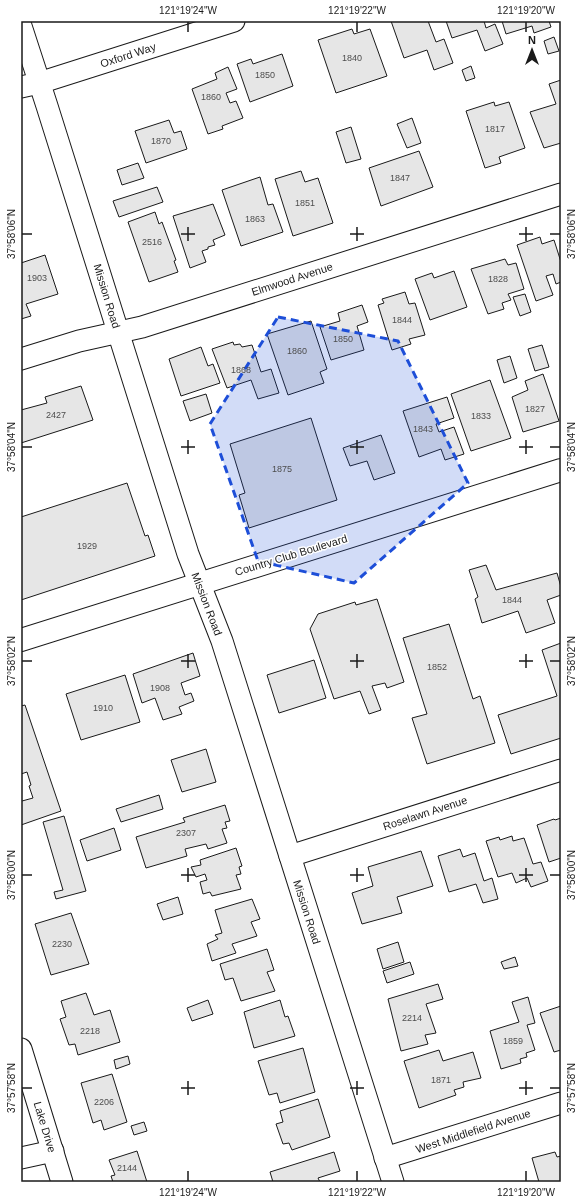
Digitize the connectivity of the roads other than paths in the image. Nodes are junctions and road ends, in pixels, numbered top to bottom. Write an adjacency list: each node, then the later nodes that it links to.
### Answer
1 (234, 21): 3 (street, Oxford Way)
2 (21, 26): 3 (street, Mission Road)
3 (30, 85): 5 (street, Mission Road)
4 (561, 194): 5 (street, Elmwood Avenue)
5 (118, 332): 6 (street, Elmwood Avenue); 8 (street, Mission Road)
6 (21, 359)
7 (561, 470): 8 (street, Country Club Boulevard)
8 (200, 584): 9 (street, Country Club Boulevard); 11 (street, Mission Road)
9 (21, 640)
10 (561, 770): 11 (street, Roselawn Avenue)
11 (290, 856): 16 (street, Mission Road)
12 (21, 1049): 14 (street, Lake Drive)
13 (561, 1103): 16 (street, West Middlefield Avenue)
14 (53, 1151): 15 (street); 17 (street, Lake Drive)
15 (21, 1158)
16 (385, 1158): 18 (street, Mission Road)
17 (62, 1182)
18 (393, 1182)

